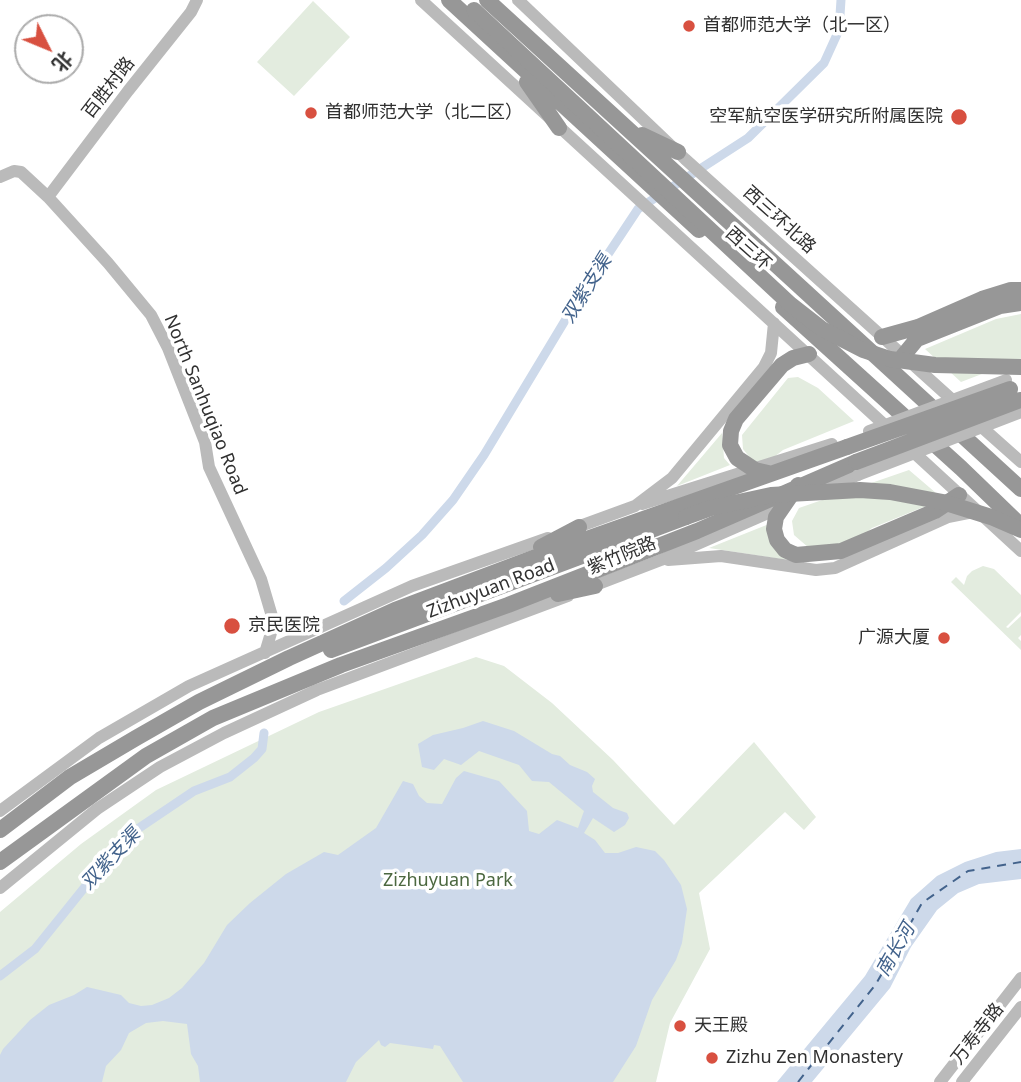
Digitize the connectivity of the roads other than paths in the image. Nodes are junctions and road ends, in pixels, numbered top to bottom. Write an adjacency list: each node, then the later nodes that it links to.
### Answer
1 (197, 0): 11 (street, 百胜村路)
2 (421, 0): 7 (street)
3 (449, 0): 6 (highway, 西三环)
4 (518, 0): 9 (street, 西三环北路)
5 (475, 3): 8 (highway, 西三环); 18 (highway); 19 (highway, bridge)
6 (512, 60): 7 (highway); 33 (highway, 西三环)
7 (559, 128): 14 (street)
8 (629, 130): 9 (highway); 26 (highway, 西三环)
9 (682, 155): 15 (street, 西三环北路)
10 (0, 177): 11 (street, North Sanhuqiao Road)
11 (48, 197): 40 (street, North Sanhuqiao Road)
12 (1021, 289): 15 (highway)
13 (1021, 303): 17 (highway)
14 (774, 323): 16 (street); 28 (street)
15 (882, 337): 17 (street, 西三环北路)
16 (810, 354): 24 (highway); 27 (street)
17 (903, 356): 22 (street, 西三环北路)
18 (1021, 359)
19 (1021, 367)
20 (1021, 372): 21 (street)
21 (1017, 392): 23 (highway, Zizhuyuan Road, bridge); 24 (highway, Zizhuyuan Road, bridge)
22 (1021, 462)
23 (857, 468): 25 (highway, Zizhuyuan Road); 29 (street, 紫竹院路)
24 (762, 472): 28 (street); 37 (highway, Zizhuyuan Road)
25 (798, 485): 29 (highway); 39 (highway, Zizhuyuan Road)
26 (1021, 489)
27 (959, 495): 29 (highway); 30 (street)
28 (635, 506): 32 (street)
29 (783, 506): 36 (street, 紫竹院路)
30 (977, 512): 35 (street); 36 (street)
31 (687, 520): 33 (highway, bridge); 34 (highway); 41 (highway); 42 (highway)
32 (579, 527): 37 (highway); 40 (street)
33 (1021, 528)
34 (1021, 538)
35 (1021, 551)
36 (661, 560): 38 (street, 紫竹院路)
37 (491, 574): 41 (highway, Zizhuyuan Road)
38 (595, 586): 39 (highway); 47 (street, 紫竹院路)
39 (508, 605): 42 (highway, Zizhuyuan Road)
40 (265, 653): 44 (street)
41 (199, 702): 43 (highway, Zizhuyuan Road)
42 (214, 718): 46 (highway, Zizhuyuan Road)
43 (70, 777): 44 (highway); 45 (highway, Zizhuyuan Road)
44 (0, 813)
45 (0, 830)
46 (0, 862)
47 (0, 888)
48 (1021, 978): 50 (street)
49 (1021, 1007): 51 (street, 万寿寺路)
50 (940, 1082)
51 (962, 1082)

